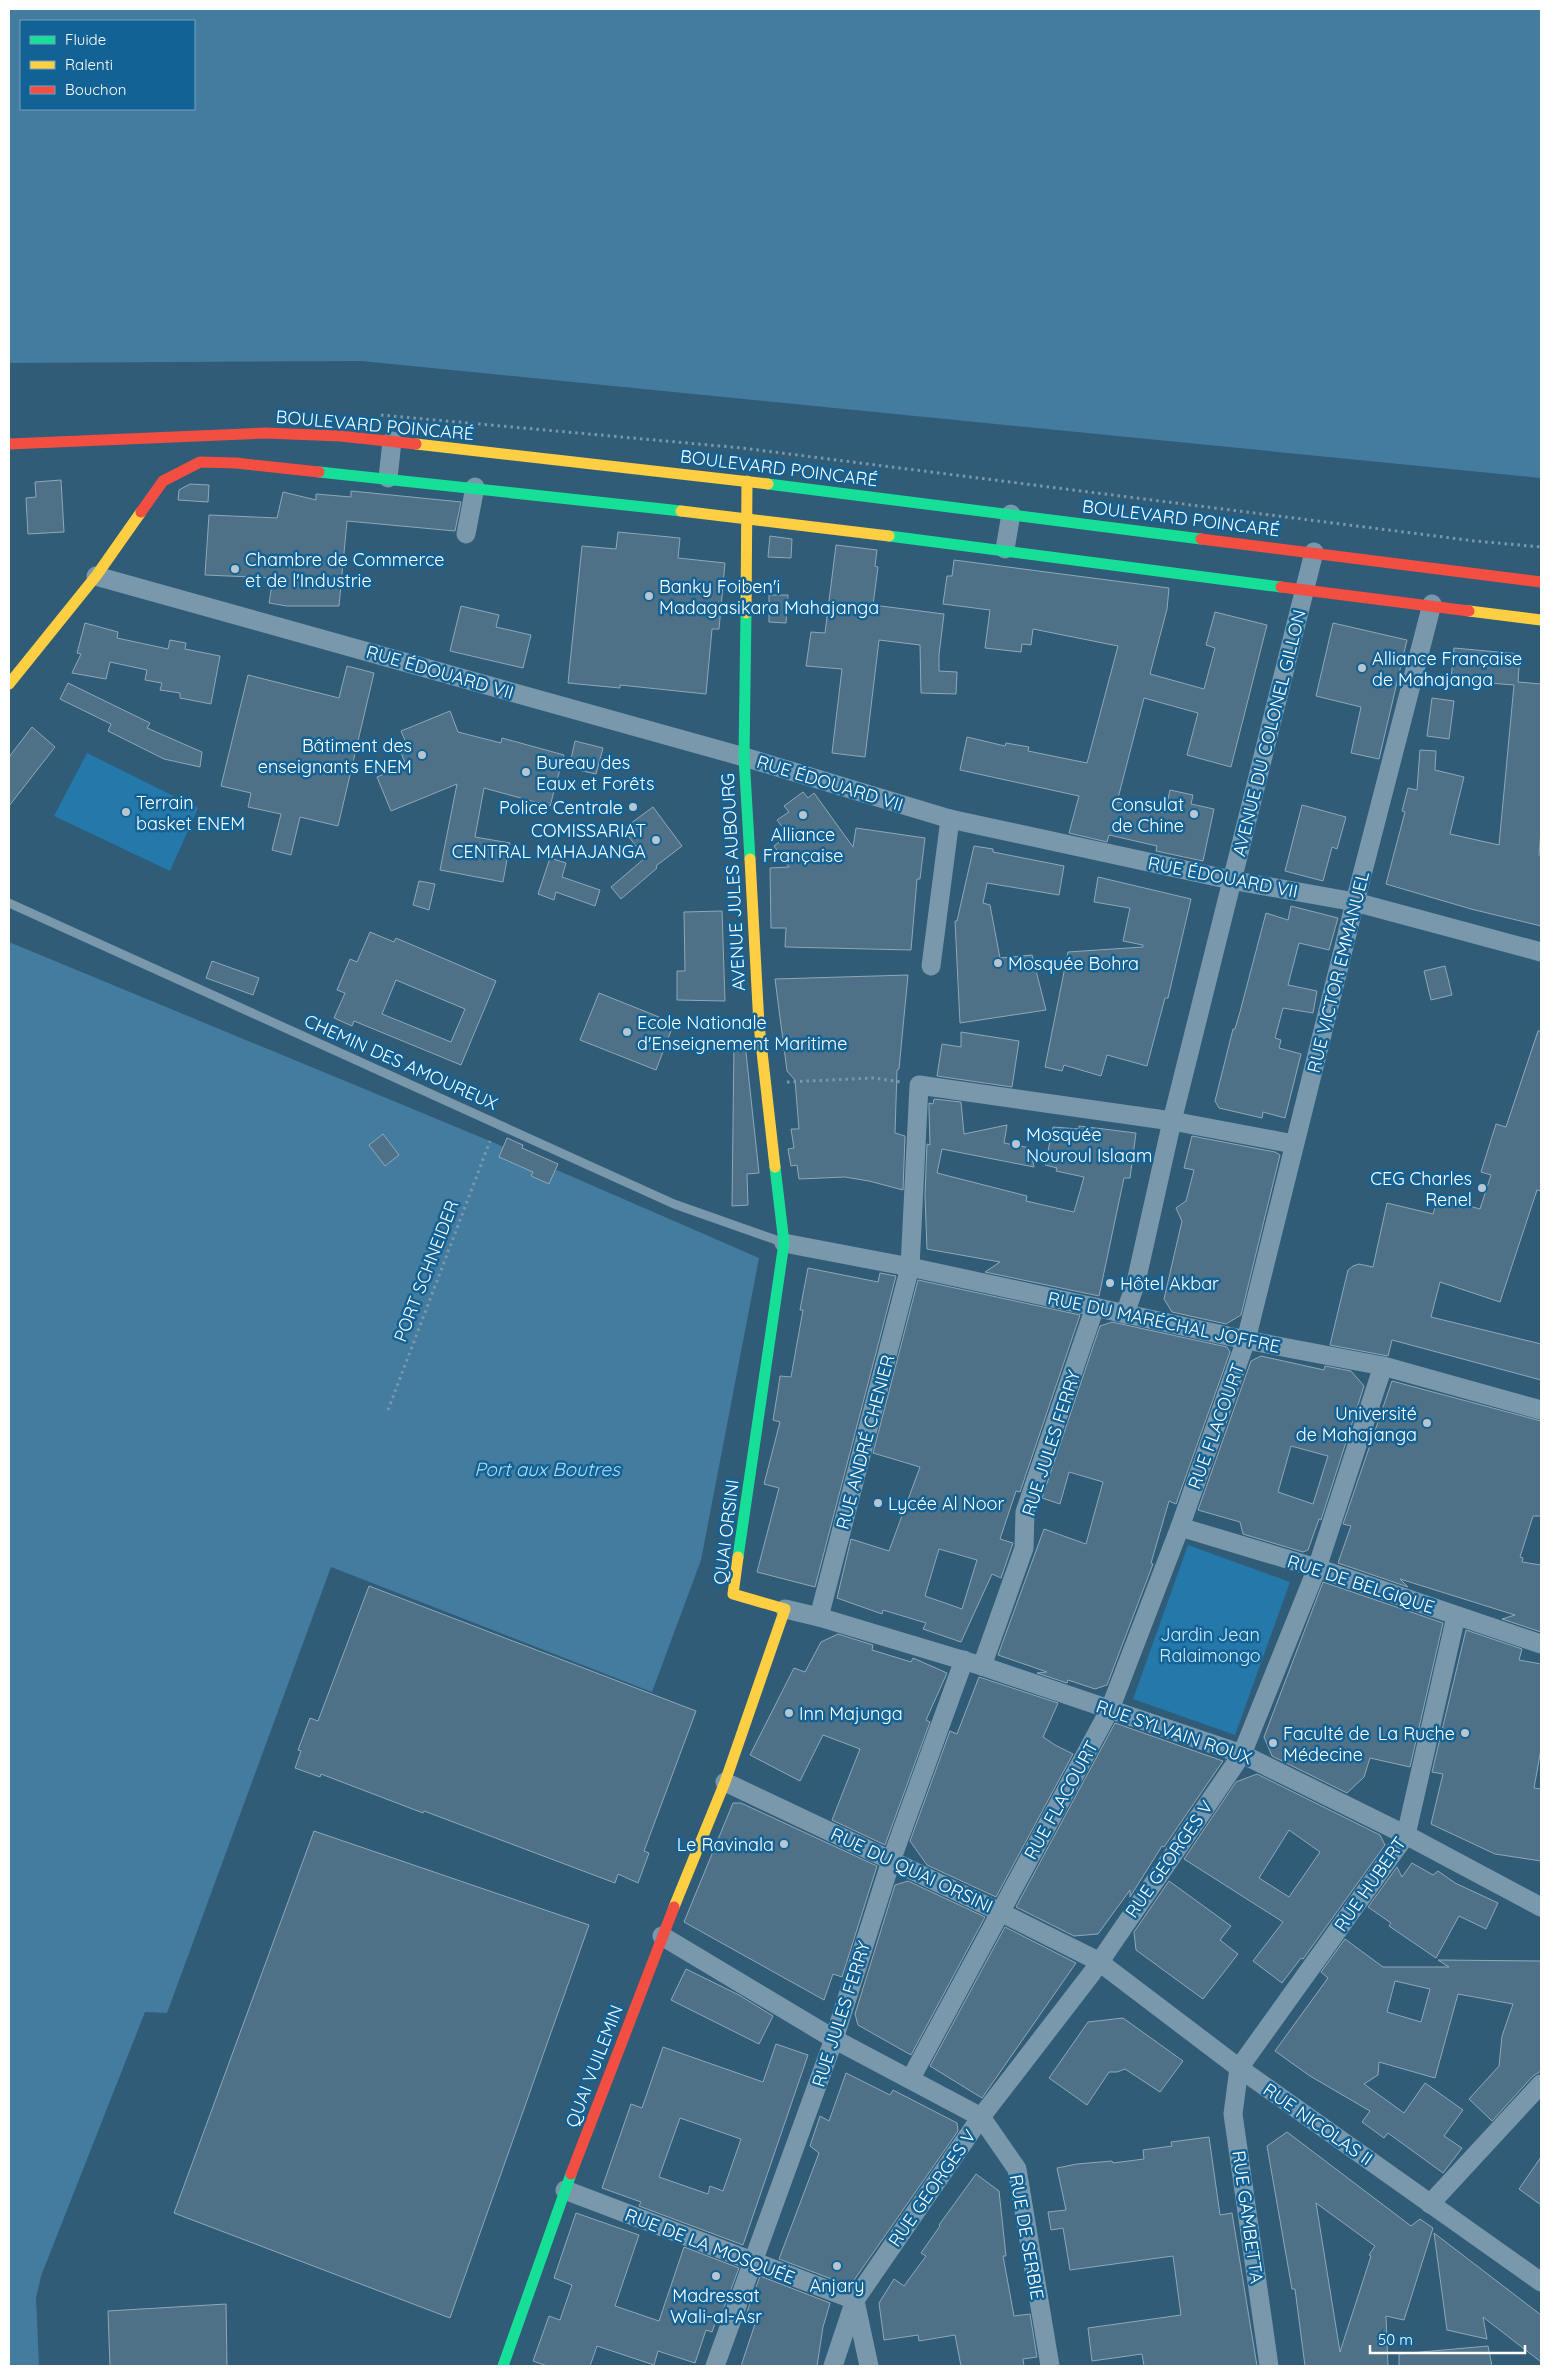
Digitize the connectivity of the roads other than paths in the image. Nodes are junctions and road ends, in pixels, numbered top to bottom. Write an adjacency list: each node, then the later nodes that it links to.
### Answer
1 (199, 435): 2 (street, BOULEVARD POINCARÉ); 3 (street, BOULEVARD POINCARÉ); 4 (street)
2 (392, 441): 5 (street); 6 (street, BOULEVARD POINCARÉ)
3 (9, 444)
4 (200, 462): 5 (street); 13 (street)
5 (388, 478): 7 (street)
6 (747, 480): 8 (street, BOULEVARD POINCARÉ); 9 (street, AVENUE JULES AUBOURG)
7 (475, 487): 9 (street); 10 (street)
8 (1012, 514): 11 (street); 12 (street, BOULEVARD POINCARÉ)
9 (746, 518): 11 (street); 19 (street, AVENUE JULES AUBOURG)
10 (466, 534)
11 (1005, 550): 15 (street)
12 (1314, 552): 14 (street, BOULEVARD POINCARÉ); 15 (street, AVENUE DU COLONEL GILLON)
13 (96, 576): 18 (street); 19 (street, RUE ÉDOUARD VII)
14 (1541, 582)
15 (1304, 589): 16 (street); 21 (street, AVENUE DU COLONEL GILLON)
16 (1432, 604): 17 (street); 22 (street, RUE VICTOR EMMANUEL)
17 (1541, 620)
18 (9, 684)
19 (744, 757): 20 (street, RUE ÉDOUARD VII); 28 (street, AVENUE JULES AUBOURG)
20 (950, 819): 21 (street, RUE ÉDOUARD VII); 25 (street)
21 (1232, 880): 22 (street, RUE ÉDOUARD VII); 26 (street, AVENUE DU COLONEL GILLON)
22 (1355, 902): 24 (street, RUE ÉDOUARD VII); 27 (street, RUE VICTOR EMMANUEL)
23 (9, 903): 28 (lane, CHEMIN DES AMOUREUX)
24 (1541, 952)
25 (931, 966)
26 (1172, 1121): 27 (street); 29 (street, RUE ANDRÉ CHENIER); 31 (street, AVENUE DU COLONEL GILLON)
27 (1294, 1144): 32 (street, RUE VICTOR EMMANUEL)
28 (784, 1243): 29 (street, RUE DU MARÉCHAL JOFFRE); 37 (street, QUAI ORSINI)
29 (910, 1267): 30 (street, RUE DU MARÉCHAL JOFFRE); 39 (street, RUE ANDRÉ CHENIER)
30 (1095, 1307): 31 (street, RUE DU MARÉCHAL JOFFRE); 42 (street, RUE JULES FERRY)
31 (1125, 1314): 32 (street, RUE DU MARÉCHAL JOFFRE)
32 (1246, 1340): 33 (street, RUE DU MARÉCHAL JOFFRE); 35 (street, RUE FLACOURT)
33 (1383, 1366): 34 (street, RUE DU MARÉCHAL JOFFRE); 36 (street, RUE GEORGES V)
34 (1541, 1410)
35 (1180, 1527): 36 (street, RUE DE BELGIQUE); 43 (street, RUE FLACOURT)
36 (1317, 1568): 38 (street, RUE DE BELGIQUE); 44 (street, RUE GEORGES V)
37 (785, 1610): 39 (street, RUE SYLVAIN ROUX); 45 (street)
38 (1456, 1616): 40 (street, RUE DE BELGIQUE); 46 (street, RUE HUBERT)
39 (819, 1617): 41 (street, RUE SYLVAIN ROUX)
40 (1541, 1644)
41 (964, 1660): 42 (street, RUE SYLVAIN ROUX); 47 (street, RUE JULES FERRY)
42 (982, 1666): 43 (street, RUE SYLVAIN ROUX)
43 (1110, 1709): 44 (street, RUE SYLVAIN ROUX); 49 (street, RUE FLACOURT)
44 (1242, 1754): 46 (street, RUE SYLVAIN ROUX); 51 (street, RUE GEORGES V)
45 (725, 1782): 47 (street, RUE DU QUAI ORSINI); 50 (street, QUAI VUILEMIN)
46 (1406, 1835): 48 (street, RUE SYLVAIN ROUX); 53 (street, RUE HUBERT)
47 (891, 1861): 49 (street, RUE DU QUAI ORSINI); 52 (street, RUE JULES FERRY)
48 (1541, 1906)
49 (1000, 1912): 51 (street, RUE DU QUAI ORSINI); 54 (street, RUE FLACOURT)
50 (662, 1936): 52 (street); 57 (street, QUAI VUILEMIN)
51 (1098, 1961): 53 (street, RUE NICOLAS II); 56 (street, RUE GEORGES V)
52 (834, 2039): 54 (street); 59 (street, RUE JULES FERRY)
53 (1238, 2068): 58 (street, RUE NICOLAS II); 67 (street, RUE GAMBETTA)
54 (911, 2078): 56 (street)
55 (1541, 2084): 58 (street)
56 (981, 2117): 61 (street, RUE GEORGES V); 66 (street, RUE DE SERBIE)
57 (565, 2190): 59 (street, RUE DE LA MOSQUÉE); 62 (street, QUAI VUILEMIN)
58 (1430, 2204): 60 (street, RUE NICOLAS II)
59 (754, 2263): 61 (street, RUE DE LA MOSQUÉE); 63 (street, RUE JULES FERRY)
60 (1541, 2282)
61 (855, 2300): 64 (street, RUE GEORGES V); 65 (street)
62 (503, 2366)
63 (715, 2366)
64 (833, 2366)
65 (868, 2366)
66 (1050, 2366)
67 (1269, 2366)

